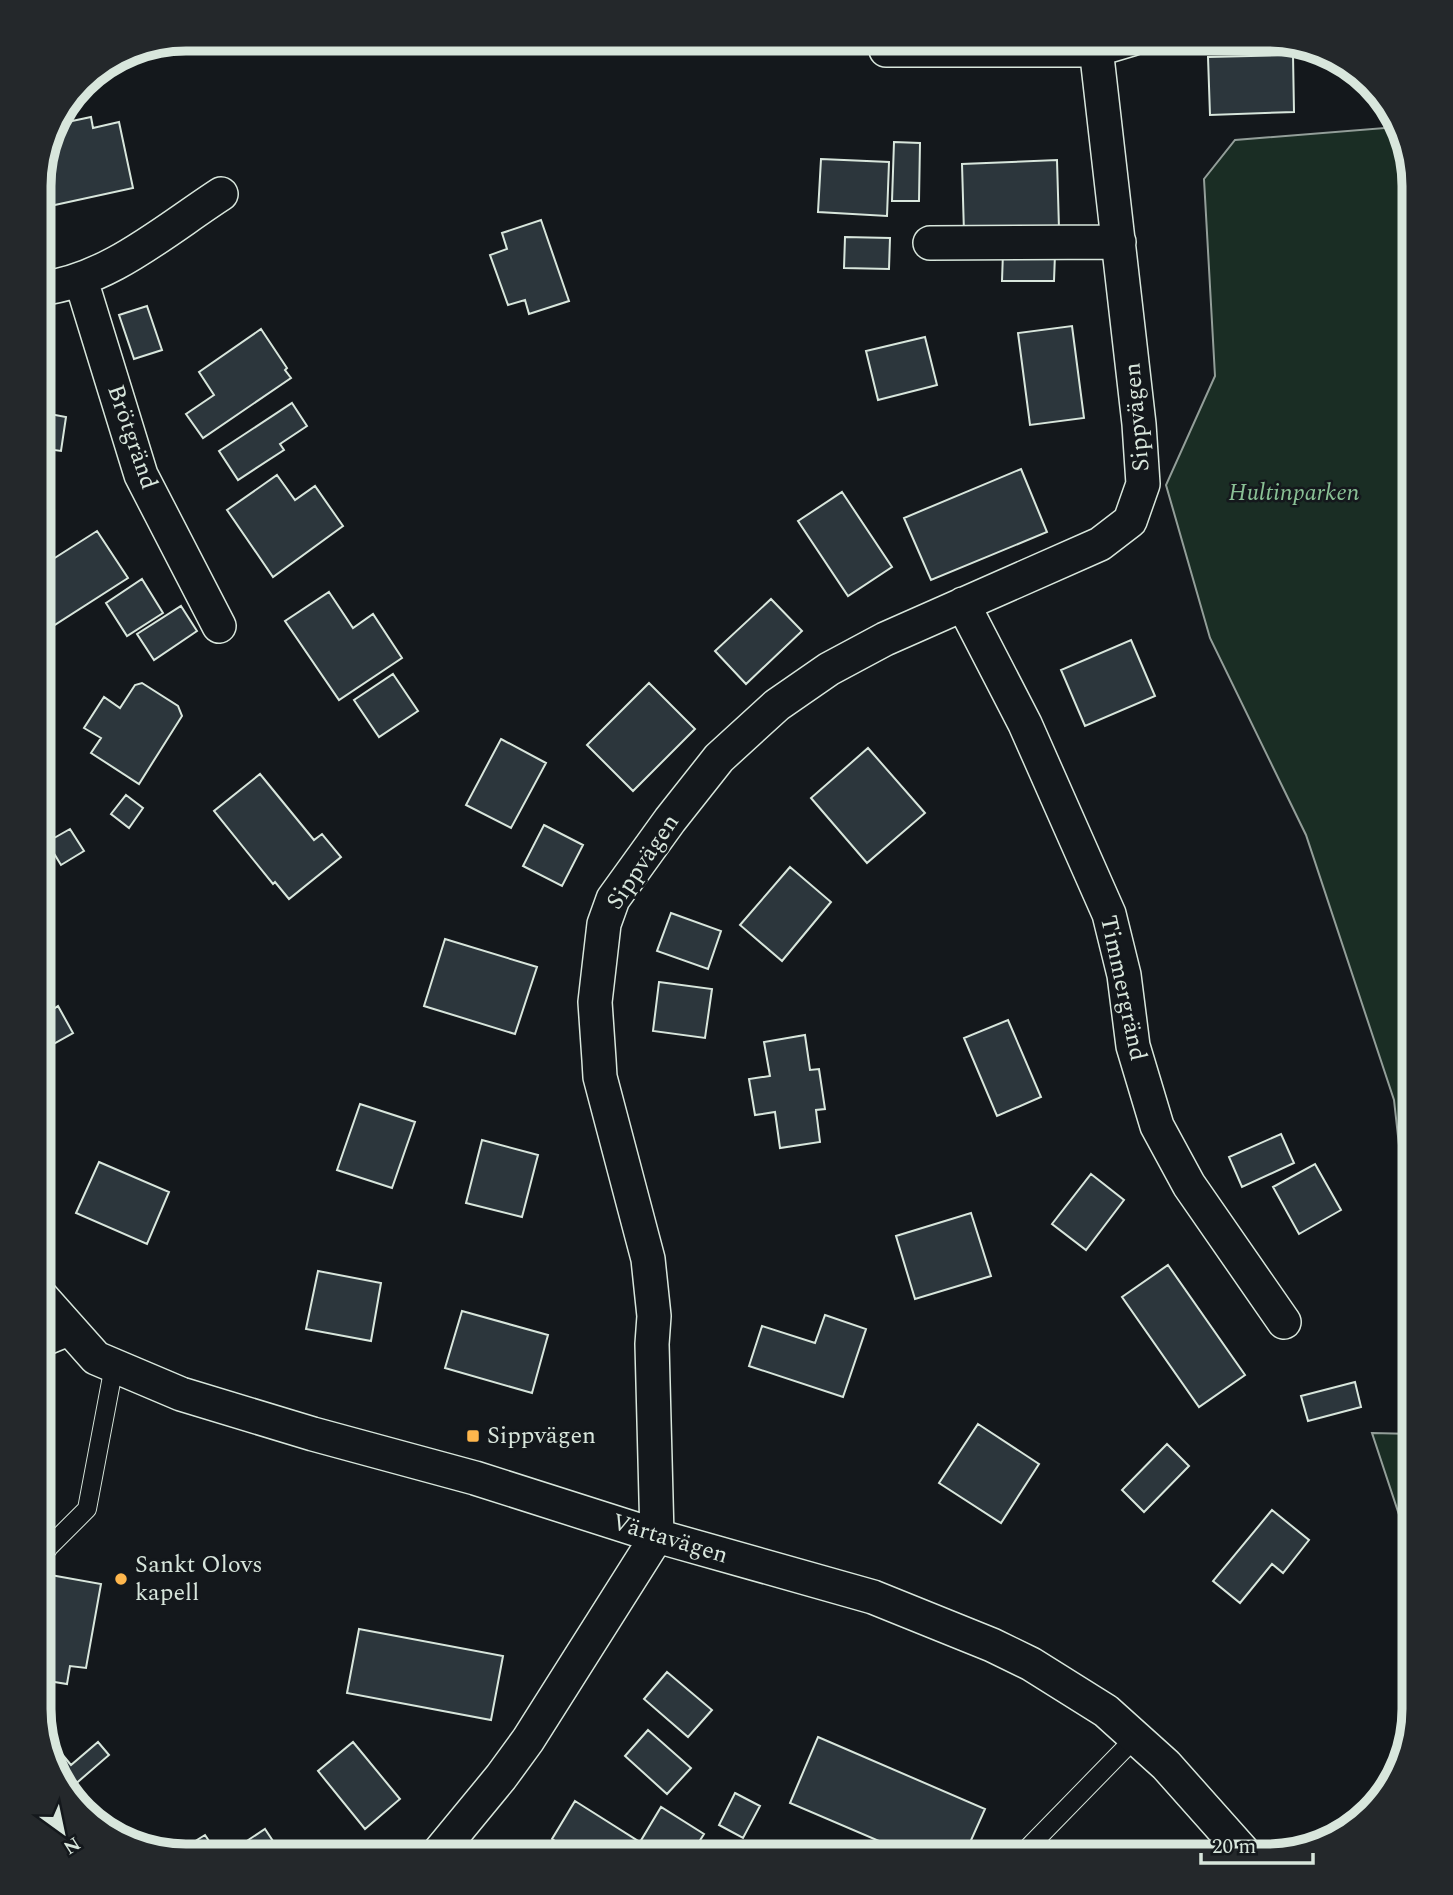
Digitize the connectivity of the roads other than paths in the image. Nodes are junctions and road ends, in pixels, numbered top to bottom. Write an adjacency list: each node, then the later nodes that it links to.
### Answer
1 (1096, 51): 3 (street, Sippvägen)
2 (221, 194): 5 (street)
3 (1119, 242): 4 (street); 7 (street, Sippvägen)
4 (930, 243)
5 (81, 280): 6 (street); 8 (street, Brötgränd)
6 (51, 286)
7 (963, 604): 9 (street, Timmergränd); 12 (street, Sippvägen)
8 (219, 626)
9 (1284, 1322)
10 (53, 1335): 11 (street, Värtavägen)
11 (114, 1366): 12 (street, Värtavägen); 13 (lane)
12 (657, 1536): 14 (street, Värtavägen); 15 (street)
13 (51, 1545)
14 (1136, 1737): 16 (lane); 17 (street, Värtavägen)
15 (446, 1844)
16 (1033, 1844)
17 (1237, 1844)

